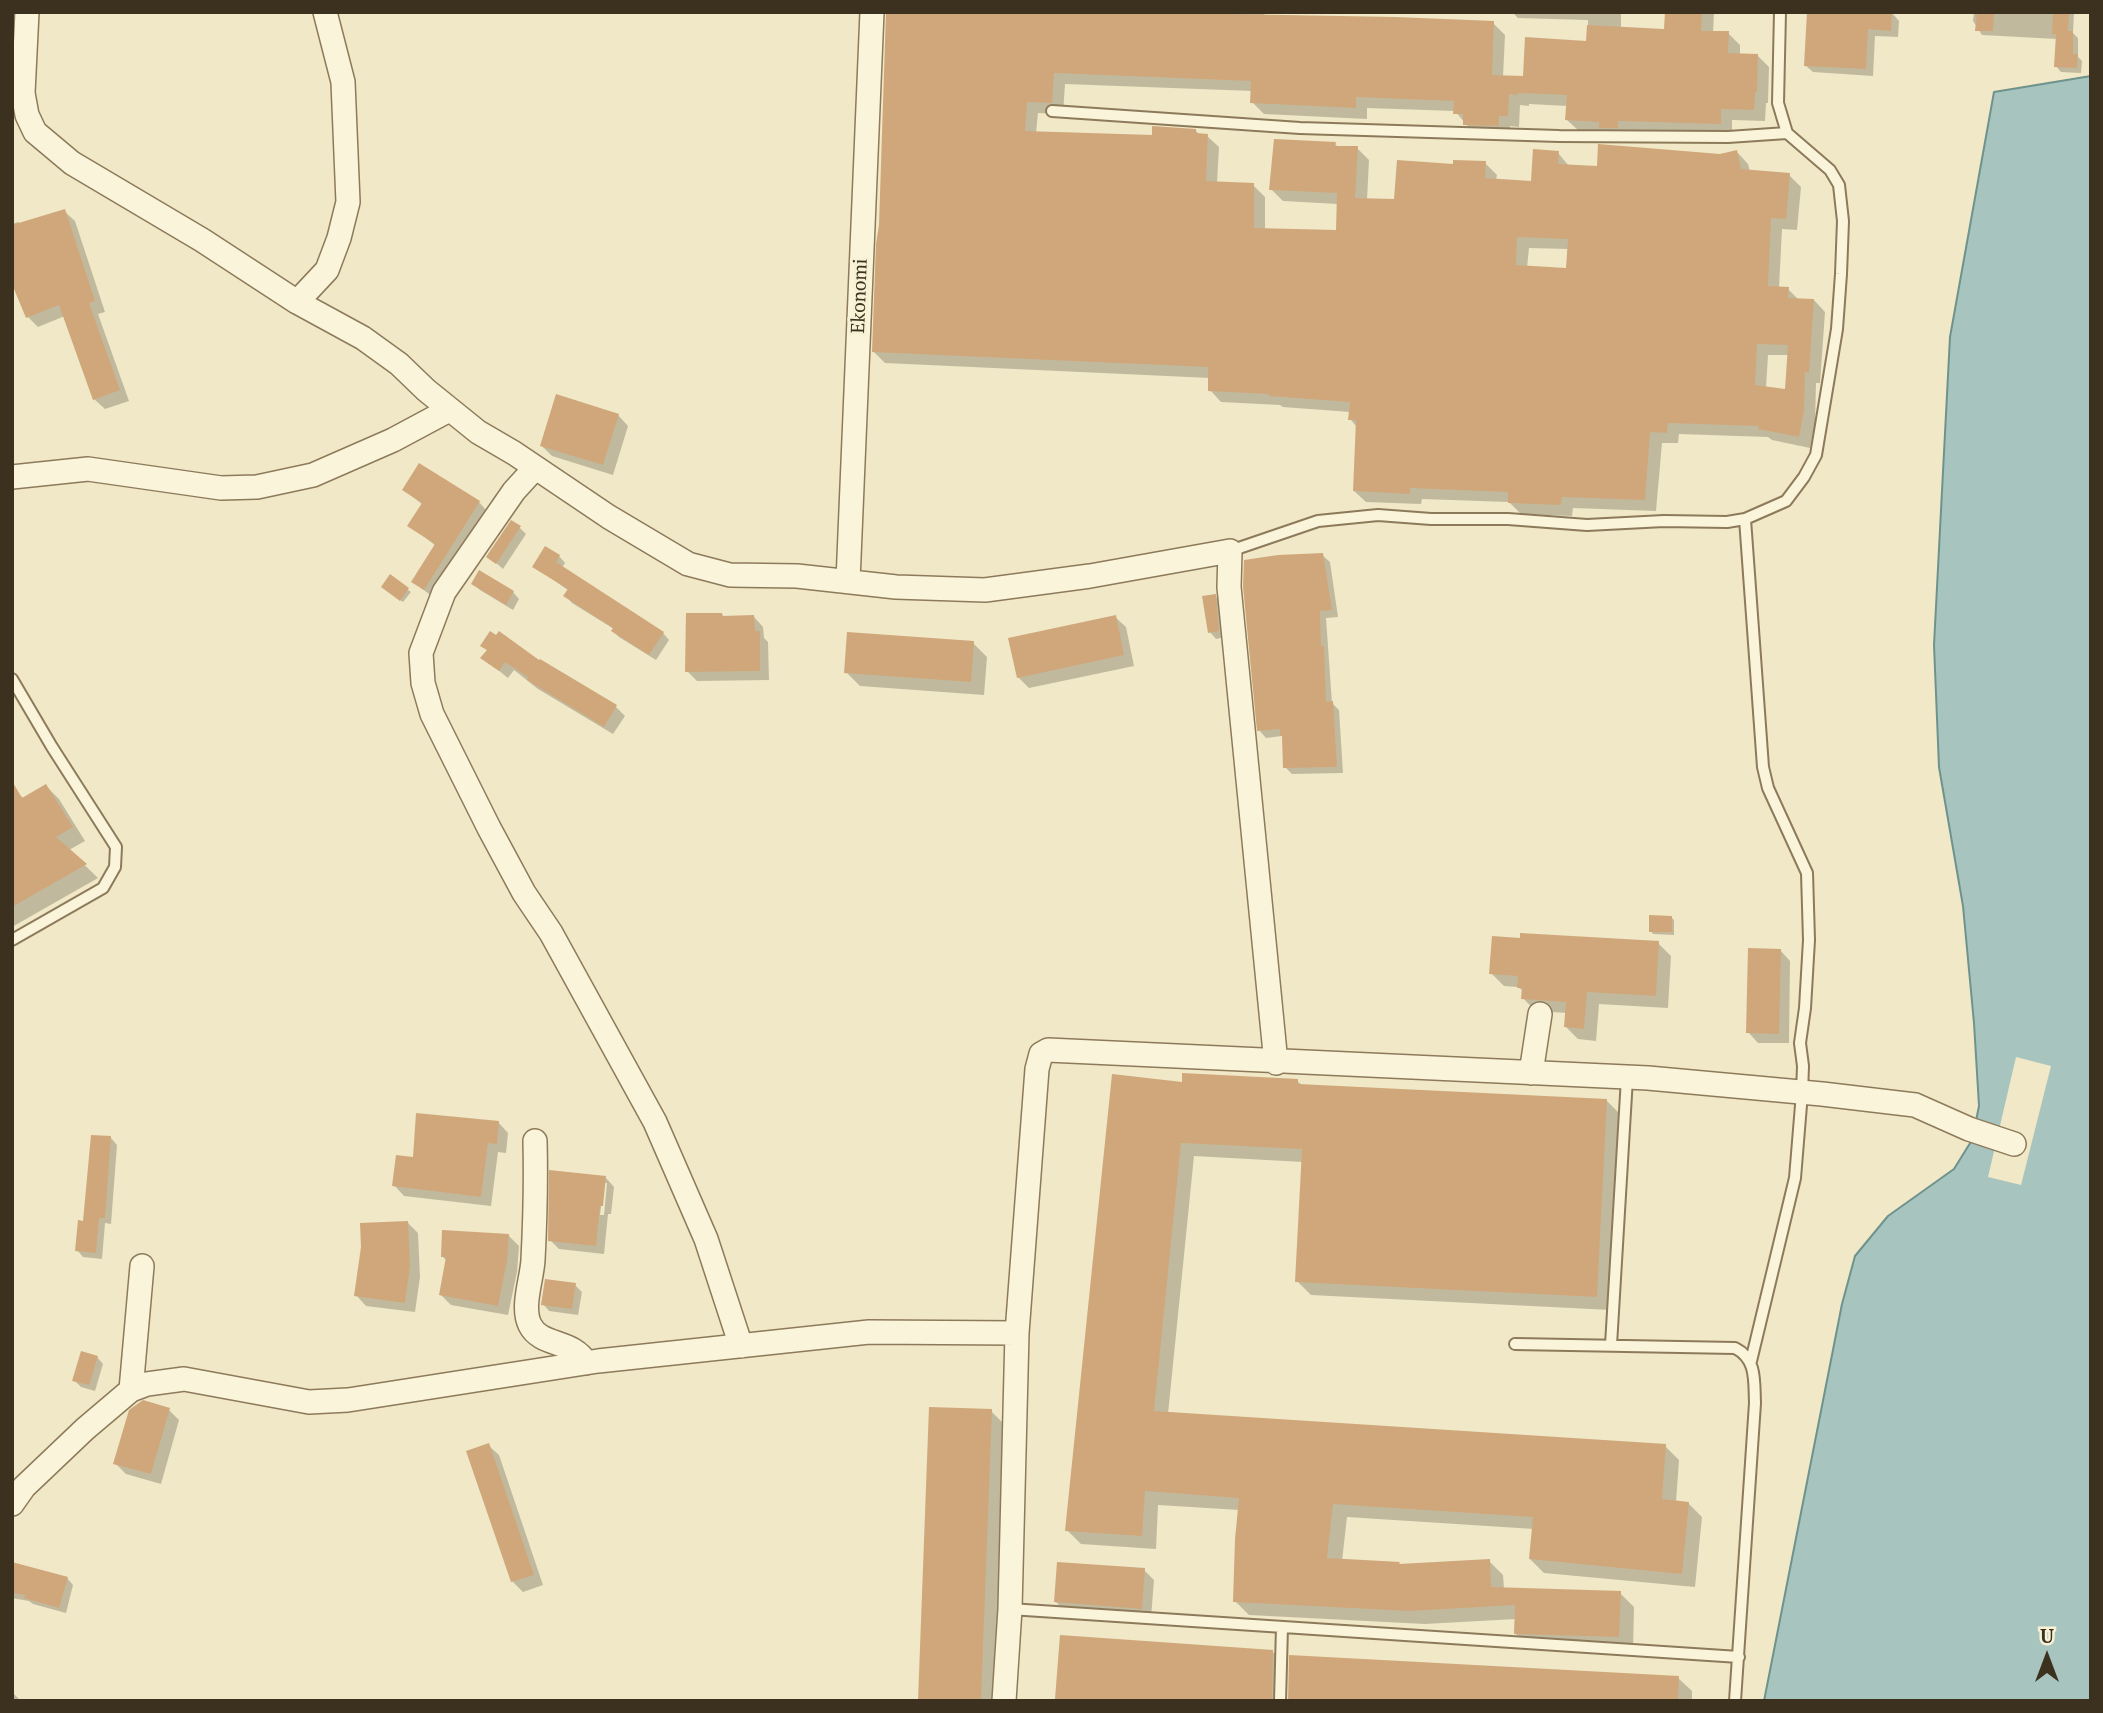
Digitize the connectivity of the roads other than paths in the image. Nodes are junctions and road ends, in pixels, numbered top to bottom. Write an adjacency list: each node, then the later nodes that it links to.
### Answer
1 (27, 12): 7 (street)
2 (325, 12): 7 (street)
3 (872, 12): 13 (street, Ekonomi)
4 (1780, 12): 6 (lane)
5 (1052, 111): 6 (lane)
6 (1787, 133): 11 (lane)
7 (297, 302): 8 (street)
8 (449, 410): 9 (street); 10 (street)
9 (535, 468): 13 (street); 27 (street)
10 (12, 477)
11 (1745, 519): 12 (lane); 20 (lane)
12 (1230, 551): 13 (street); 17 (street)
13 (848, 581)
14 (12, 679): 15 (lane)
15 (12, 940)
16 (1540, 1014): 18 (street)
17 (1276, 1063): 18 (street); 24 (street)
18 (1531, 1073): 19 (street)
19 (1628, 1077): 20 (street); 26 (lane)
20 (1802, 1093): 22 (street); 28 (lane)
21 (535, 1141): 29 (street)
22 (2014, 1143)
23 (142, 1266): 30 (street)
24 (1017, 1333): 27 (street); 32 (street)
25 (1515, 1344): 26 (lane)
26 (1611, 1345): 28 (lane)
27 (741, 1346): 29 (street)
28 (1751, 1362): 34 (lane)
29 (586, 1363): 30 (street)
30 (131, 1390): 31 (street)
31 (12, 1504)
32 (1010, 1609): 33 (lane); 35 (street)
33 (1282, 1627): 34 (lane); 36 (lane)
34 (1739, 1657): 37 (lane)
35 (1004, 1701)
36 (1280, 1701)
37 (1735, 1701)

